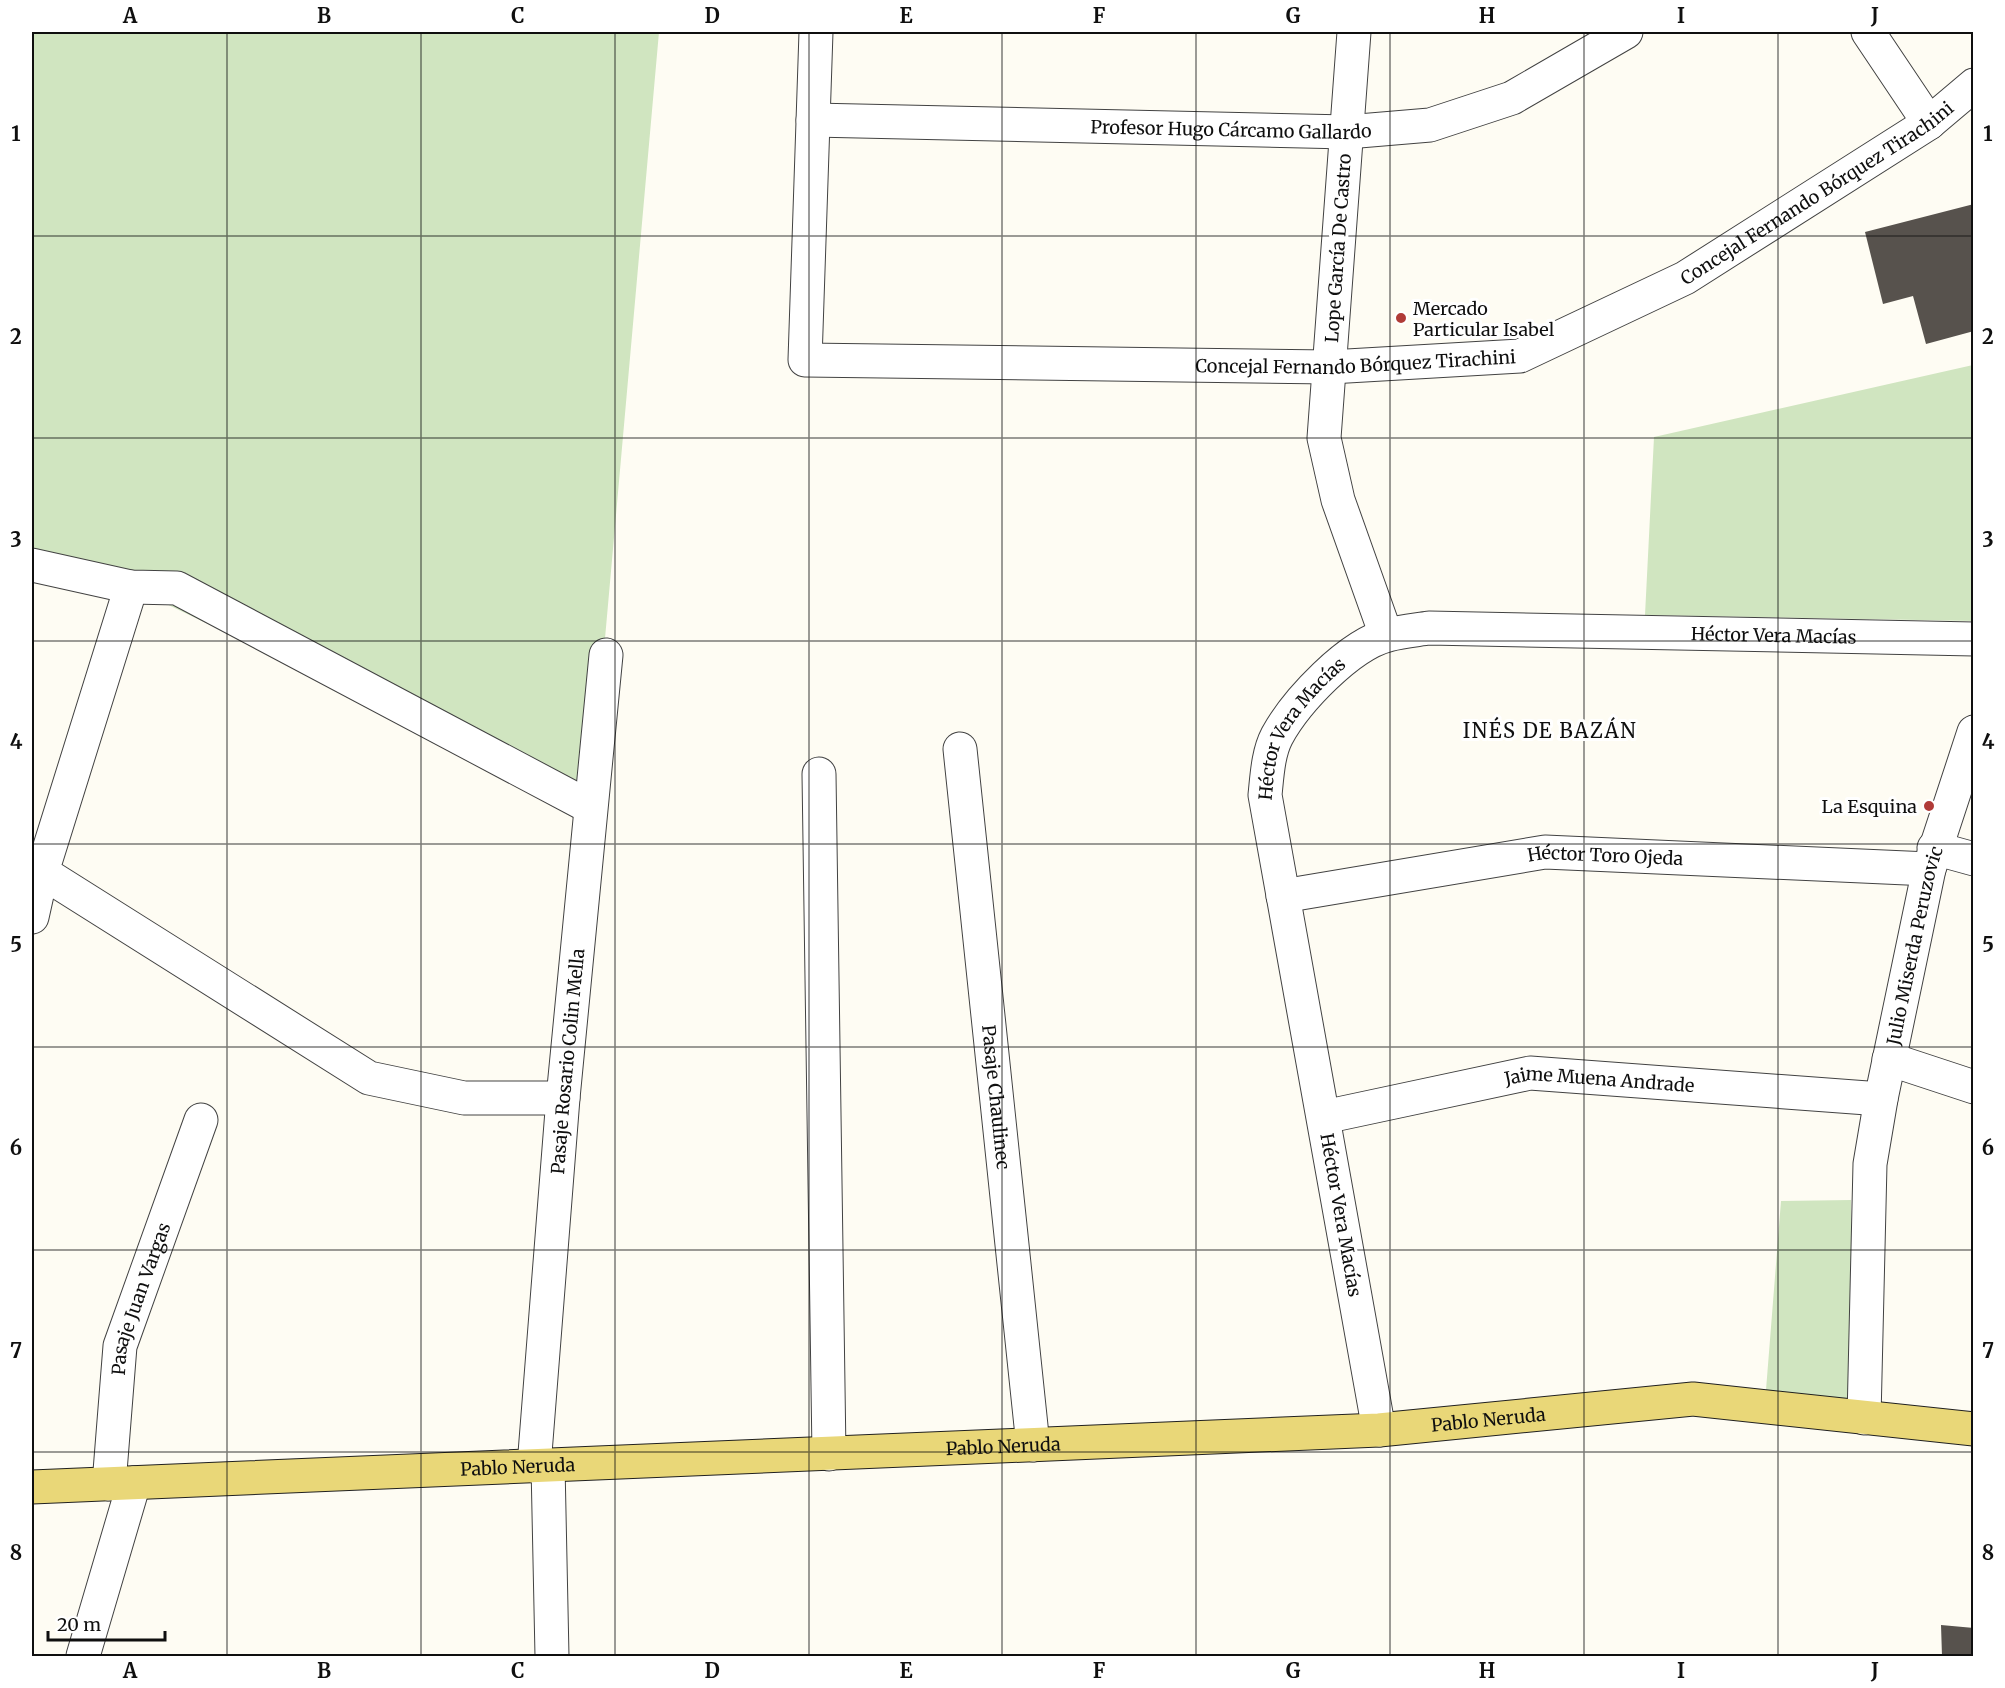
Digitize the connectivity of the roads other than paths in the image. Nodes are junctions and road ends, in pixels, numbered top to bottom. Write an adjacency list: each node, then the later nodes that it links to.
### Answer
1 (816, 32): 6 (street)
2 (1354, 32): 8 (street, Lope García De Castro)
3 (1626, 32): 8 (street, Profesor Hugo Cárcamo Gallardo)
4 (1868, 32): 7 (street)
5 (1974, 86): 7 (street, Concejal Fernando Bórquez Tirachini)
6 (813, 120): 8 (street, Profesor Hugo Cárcamo Gallardo); 9 (street, Concejal Fernando Bórquez Tirachini)
7 (1929, 123): 9 (street, Concejal Fernando Bórquez Tirachini)
8 (1347, 132): 9 (street, Lope García De Castro)
9 (1330, 367): 12 (street, Lope García De Castro)
10 (32, 566): 11 (street)
11 (130, 587): 18 (street); 21 (street)
12 (1386, 635): 13 (street, Héctor Vera Macías); 22 (street, Héctor Vera Macías)
13 (1974, 639)
14 (606, 655): 18 (street, Pasaje Rosario Colin Mella)
15 (1974, 732): 19 (street, Julio Miserda Peruzovic)
16 (960, 749): 33 (street, Pasaje Chaulinec)
17 (819, 774): 34 (street)
18 (590, 807): 26 (street, Pasaje Rosario Colin Mella)
19 (1931, 859): 20 (street, Héctor Toro Ojeda); 22 (street, Héctor Toro Ojeda); 24 (street, Julio Miserda Peruzovic)
20 (1974, 859)
21 (37, 872): 23 (street); 26 (street)
22 (1283, 896): 28 (street, Héctor Vera Macías)
23 (32, 917)
24 (1889, 1059): 25 (street); 27 (street, Julio Miserda Peruzovic)
25 (1974, 1087)
26 (562, 1098): 35 (street, Pasaje Rosario Colin Mella)
27 (1881, 1099): 28 (street, Jaime Muena Andrade); 30 (street, Julio Miserda Peruzovic)
28 (1324, 1117): 32 (street, Héctor Vera Macías)
29 (201, 1120): 36 (street, Pasaje Juan Vargas)
30 (1864, 1418): 31 (main road, Pablo Neruda); 32 (main road, Pablo Neruda)
31 (1974, 1429)
32 (1379, 1430): 33 (main road, Pablo Neruda)
33 (1033, 1445): 34 (main road, Pablo Neruda)
34 (829, 1454): 35 (main road, Pablo Neruda)
35 (541, 1465): 36 (main road, Pablo Neruda); 39 (street, Pasaje Rosario Colin Mella)
36 (122, 1483): 37 (main road, Pablo Neruda); 38 (street, Pasaje Juan Vargas)
37 (32, 1487)
38 (83, 1656)
39 (552, 1656)

